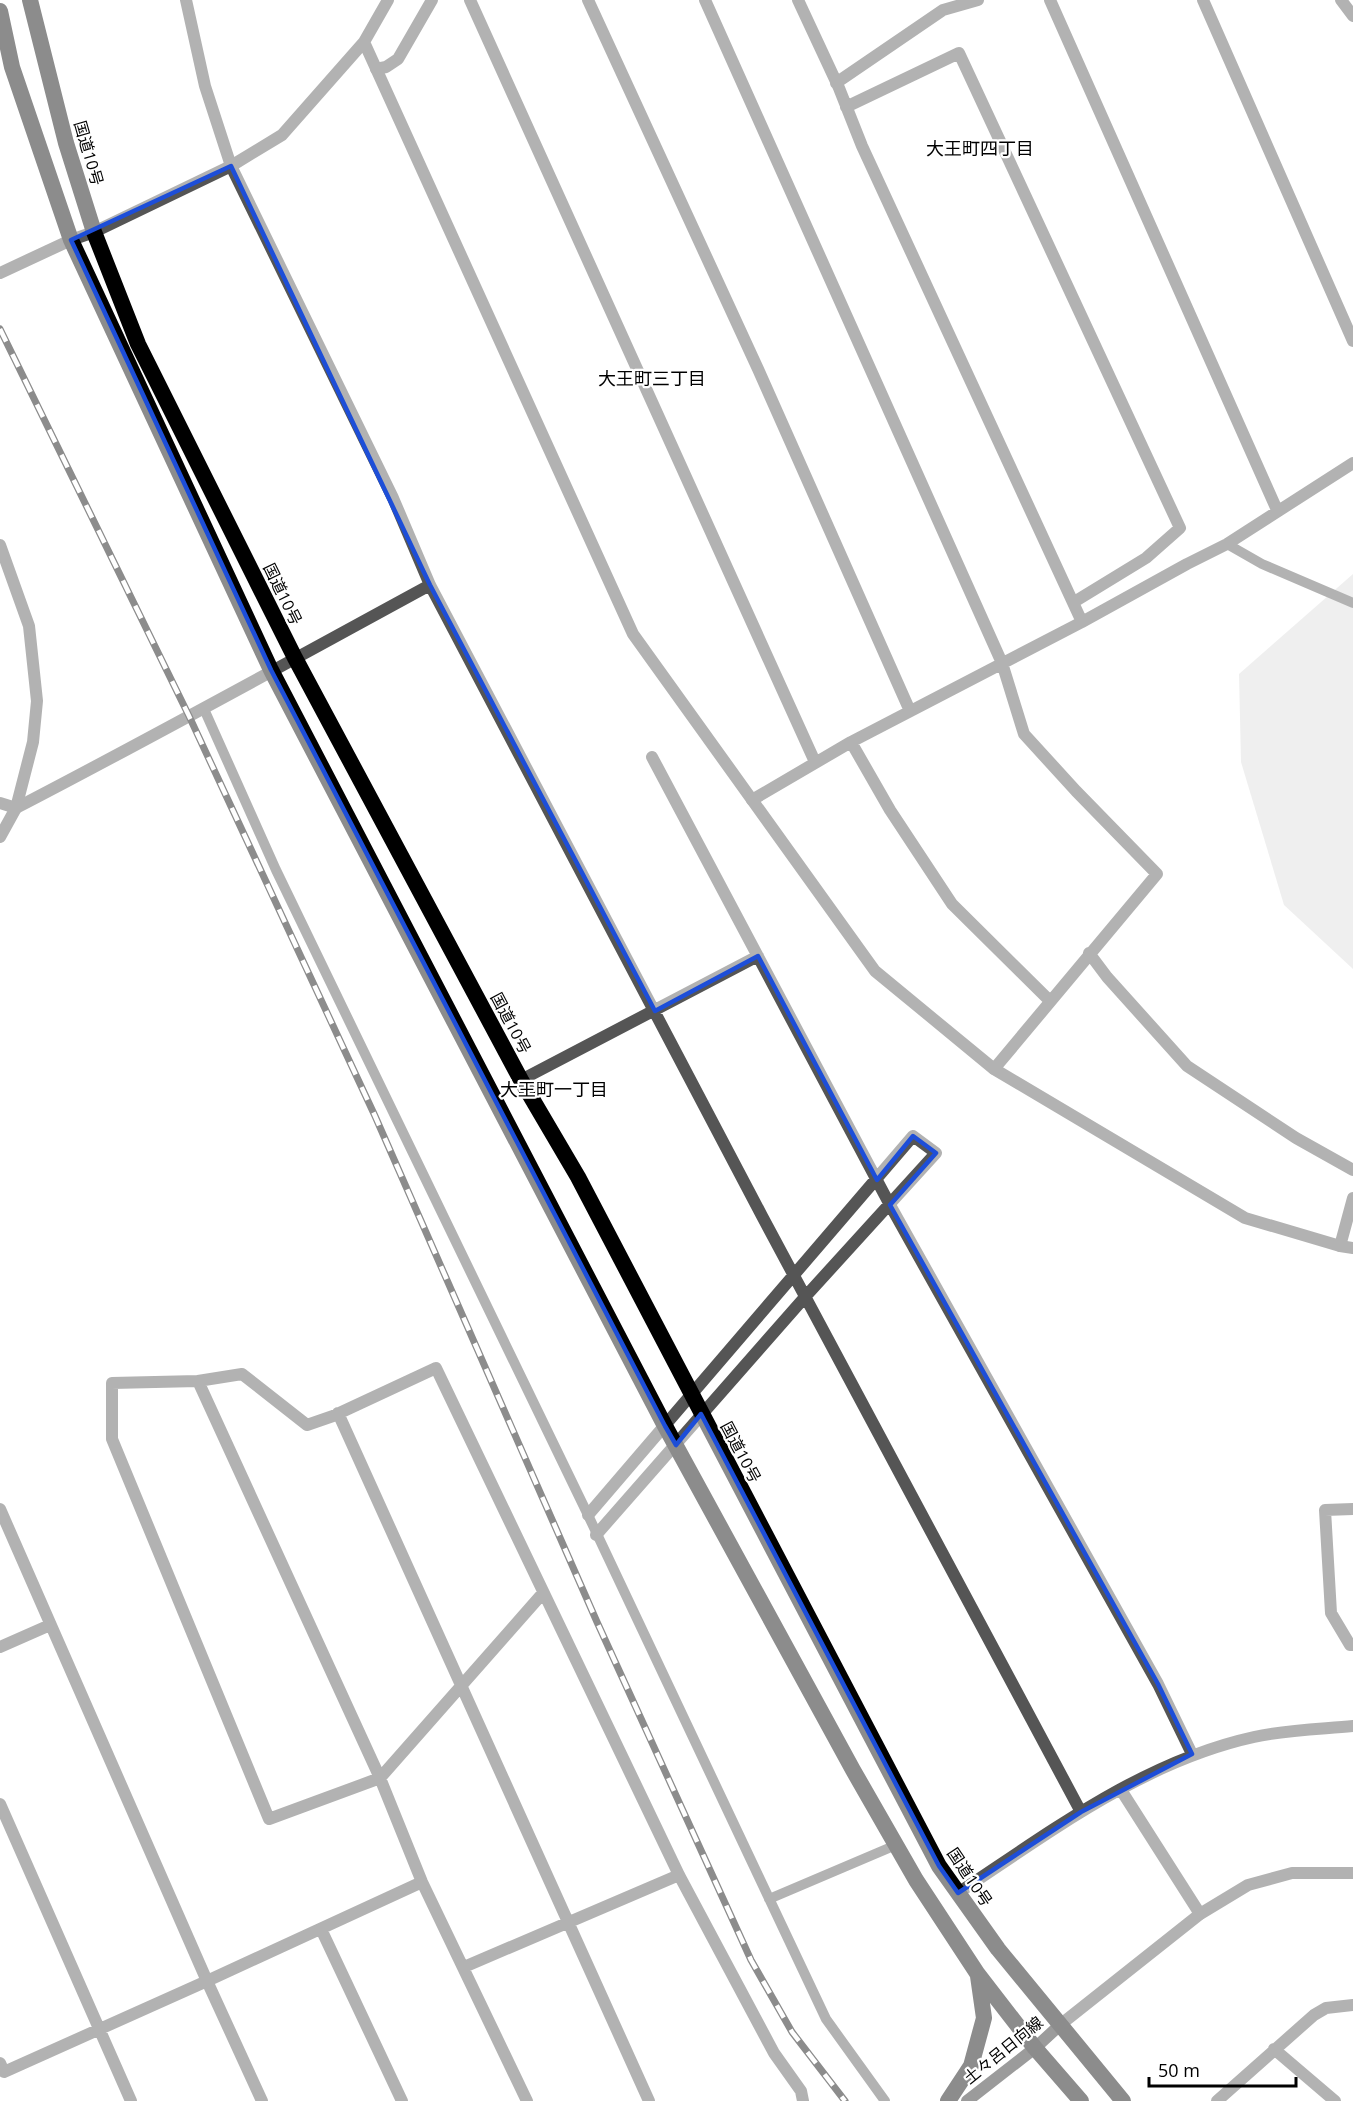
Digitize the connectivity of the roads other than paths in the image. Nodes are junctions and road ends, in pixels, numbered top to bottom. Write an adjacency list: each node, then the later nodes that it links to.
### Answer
1 (30, 0): 20 (highway, 国道10号)
2 (186, 0): 19 (street)
3 (388, 0): 15 (street)
4 (432, 0): 16 (street)
5 (470, 0): 39 (street)
6 (588, 0): 36 (street)
7 (705, 0): 33 (street)
8 (798, 0): 17 (street)
9 (978, 0): 17 (street)
10 (1050, 0): 25 (street)
11 (1203, 0): 23 (street)
12 (1341, 0): 14 (street)
13 (0, 11): 21 (highway)
14 (1353, 16)
15 (364, 42): 16 (street); 19 (street)
16 (376, 69): 40 (street)
17 (836, 83): 18 (street)
18 (846, 107): 29 (street); 29 (street)
19 (231, 166): 20 (street); 28 (street)
20 (94, 231): 21 (street); 32 (highway, 国道10号)
21 (71, 240): 22 (street); 34 (highway)
22 (0, 273)
23 (1353, 341)
24 (1353, 463): 25 (street)
25 (1277, 510): 26 (street)
26 (1227, 544): 30 (lane); 31 (street)
27 (0, 545): 42 (street)
28 (430, 585): 32 (street); 47 (street)
29 (1074, 602): 31 (street)
30 (1353, 603)
31 (1082, 622): 33 (street)
32 (295, 658): 34 (street); 49 (highway, 国道10号)
33 (1002, 663): 36 (street); 44 (street)
34 (271, 670): 35 (street); 62 (highway)
35 (204, 709): 42 (street); 66 (lane)
36 (910, 711): 37 (street)
37 (851, 742): 39 (street); 46 (street)
38 (652, 757): 45 (street)
39 (815, 762): 40 (street)
40 (752, 800): 48 (street)
41 (0, 803): 42 (street)
42 (16, 808): 43 (street)
43 (0, 837)
44 (1089, 953): 46 (street); 50 (street)
45 (758, 956): 47 (street); 51 (street)
46 (1050, 1001): 48 (street)
47 (654, 1011): 49 (street); 56 (street)
48 (994, 1069): 54 (street)
49 (521, 1080): 59 (highway, 国道10号)
50 (1353, 1170)
51 (877, 1180): 53 (street); 53 (street); 56 (street)
52 (1353, 1198): 54 (street)
53 (890, 1205): 57 (street); 74 (street)
54 (1340, 1246): 55 (street)
55 (1353, 1248)
56 (794, 1275): 57 (street); 59 (street)
57 (805, 1297): 61 (street); 78 (street)
58 (198, 1381): 60 (street); 75 (street); 75 (street)
59 (692, 1396): 61 (highway, 国道10号); 62 (street)
60 (338, 1413): 68 (street); 72 (street)
61 (701, 1414): 63 (street); 83 (highway, 国道10号)
62 (665, 1426): 63 (highway); 66 (street)
63 (676, 1445): 67 (street); 79 (highway)
64 (0, 1509): 69 (street)
65 (1353, 1509): 70 (street)
66 (588, 1515): 67 (lane)
67 (596, 1535): 84 (lane)
68 (543, 1593): 72 (street); 81 (street)
69 (50, 1625): 71 (street); 90 (street)
70 (1353, 1644)
71 (0, 1647)
72 (461, 1685): 75 (street); 86 (street)
73 (1353, 1726): 74 (street)
74 (1192, 1754): 76 (street)
75 (380, 1778): 82 (street)
76 (1121, 1790): 78 (street); 85 (street)
77 (0, 1804): 93 (street)
78 (1081, 1812): 83 (street)
79 (896, 1845): 84 (lane); 89 (highway)
80 (1353, 1873): 85 (street)
81 (679, 1875): 86 (street); 102 (street)
82 (422, 1882): 87 (street); 88 (street)
83 (958, 1893): 92 (highway, 国道10号)
84 (769, 1899): 103 (lane)
85 (1200, 1914): 92 (street)
86 (570, 1923): 88 (street); 101 (street)
87 (321, 1929): 90 (street); 99 (street)
88 (464, 1967): 100 (street)
89 (977, 1973): 94 (highway); 104 (highway)
90 (207, 1981): 93 (street); 98 (street)
91 (1353, 2006): 95 (street)
92 (1060, 2025): 94 (main road, 土々呂日向線); 107 (highway, 国道10号)
93 (101, 2028): 96 (street); 97 (street)
94 (1035, 2048): 105 (main road, 土々呂日向線); 106 (highway)
95 (1274, 2049): 108 (street); 109 (street)
96 (0, 2063)
97 (131, 2101)
98 (262, 2101)
99 (402, 2101)
100 (527, 2101)
101 (649, 2101)
102 (803, 2101)
103 (885, 2101)
104 (948, 2101)
105 (967, 2101)
106 (1082, 2101)
107 (1123, 2101)
108 (1217, 2101)
109 (1335, 2101)

